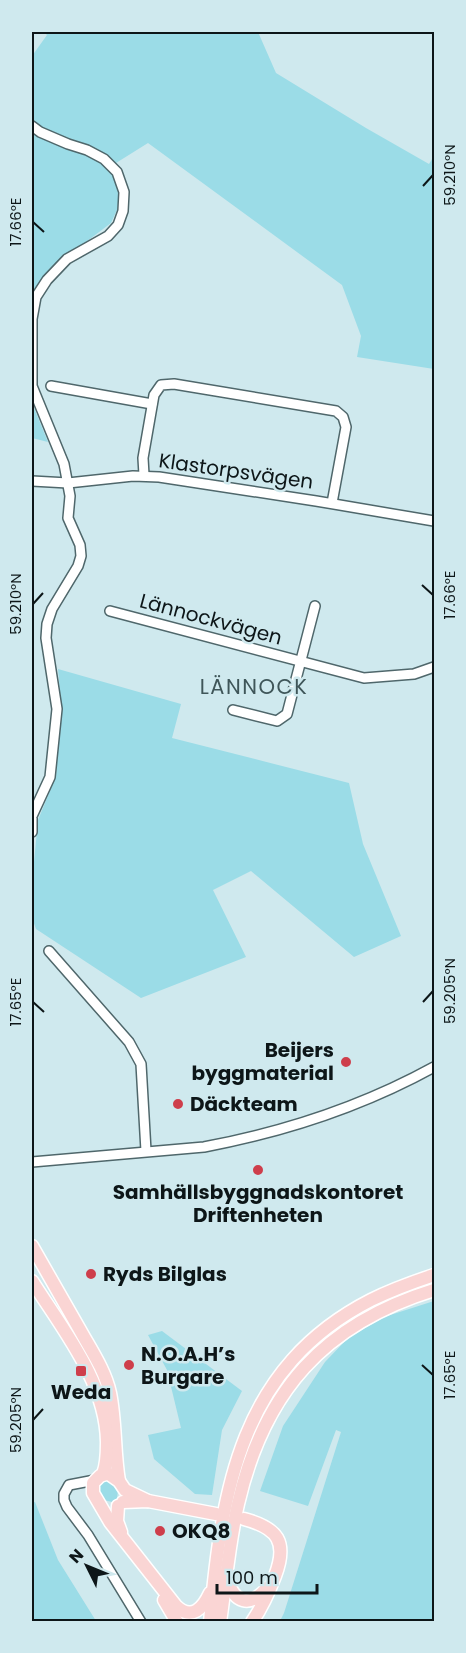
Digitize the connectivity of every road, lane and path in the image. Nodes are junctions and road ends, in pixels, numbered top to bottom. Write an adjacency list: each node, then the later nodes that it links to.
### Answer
1 (32, 126): 6 (street)
2 (51, 386): 3 (street)
3 (152, 404): 4 (street); 7 (street)
4 (144, 476): 6 (street, Klastorpsvägen); 7 (street, Klastorpsvägen)
5 (32, 481): 6 (street, Klastorpsvägen)
6 (68, 483): 14 (street)
7 (332, 503): 8 (street, Klastorpsvägen)
8 (435, 521)
9 (315, 606): 11 (street, Lännockvägen)
10 (110, 611): 11 (street, Lännockvägen)
11 (302, 662): 12 (street, Lännockvägen); 13 (street, Lännockvägen)
12 (435, 667)
13 (233, 710)
14 (32, 832)
15 (49, 951): 17 (street)
16 (435, 1067): 17 (street)
17 (146, 1151): 18 (street)
18 (32, 1162)
19 (32, 1246): 26 (main road)
20 (435, 1275): 34 (main road)
21 (32, 1281): 23 (main road)
22 (435, 1290): 32 (main road)
23 (99, 1477): 24 (street); 25 (main road); 26 (main road)
24 (75, 1483): 25 (street); 35 (street)
25 (93, 1493): 27 (main road)
26 (121, 1495): 27 (main road); 28 (main road); 30 (main road)
27 (101, 1505): 30 (main road)
28 (216, 1514)
29 (244, 1519): 33 (main road)
30 (122, 1536): 31 (main road)
31 (152, 1574): 34 (main road); 36 (main road)
32 (227, 1576): 33 (main road); 38 (main road)
33 (275, 1577): 39 (main road)
34 (212, 1586): 37 (main road)
35 (141, 1622)
36 (177, 1622)
37 (210, 1622)
38 (220, 1622)
39 (252, 1622)

